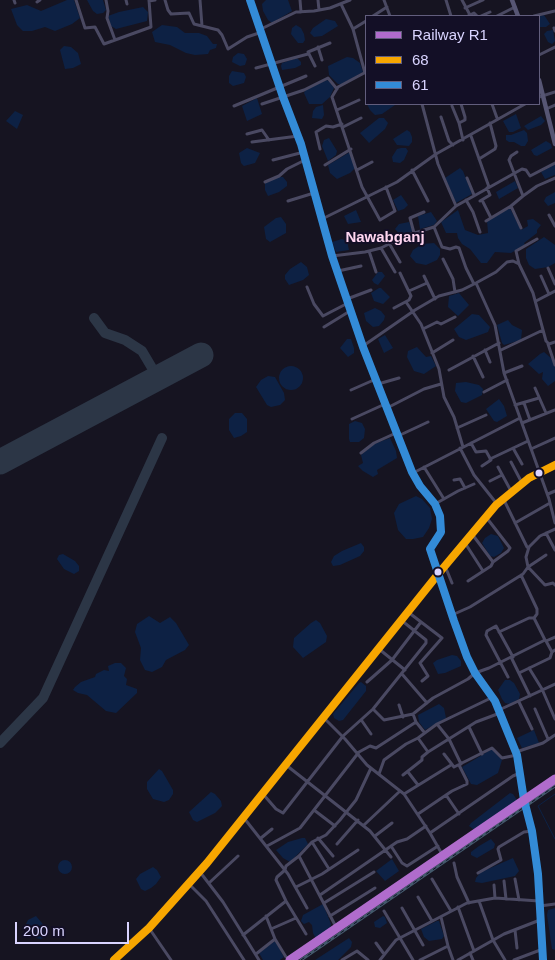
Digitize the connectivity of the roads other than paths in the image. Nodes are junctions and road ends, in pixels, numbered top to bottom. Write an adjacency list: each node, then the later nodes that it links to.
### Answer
1 (76, 0): 36 (street)
2 (106, 0): 36 (street)
3 (149, 0): 4 (street); 36 (street)
4 (155, 0)
5 (165, 0): 33 (street)
6 (200, 0): 33 (street)
7 (250, 0): 35 (street)
8 (300, 0): 22 (street)
9 (318, 0): 20 (street)
10 (349, 0): 16 (street)
11 (384, 0): 18 (street)
12 (446, 0): 26 (street)
13 (462, 0): 19 (street)
14 (483, 0): 19 (street)
15 (512, 0): 17 (street)
16 (341, 4): 20 (street); 34 (street)
17 (515, 7): 29 (street); 30 (street)
18 (386, 8): 24 (street); 25 (street)
19 (465, 8): 27 (street)
20 (319, 10): 22 (street)
21 (555, 11): 31 (street)
22 (301, 12): 35 (street)
23 (490, 12): 28 (street)
24 (375, 15)
25 (390, 15)
26 (451, 15)
27 (468, 15)
28 (482, 15)
29 (499, 15)
30 (518, 15)
31 (538, 15)
32 (365, 22): 34 (street)
33 (202, 26): 35 (street)
34 (353, 29): 46 (street)
35 (261, 30): 43 (street)
36 (115, 40)
37 (330, 43): 38 (street)
38 (318, 47): 40 (street); 42 (street)
39 (555, 47): 41 (street)
40 (308, 54): 43 (street); 44 (street)
41 (540, 54)
42 (322, 60)
43 (272, 63): 45 (street); 49 (street)
44 (315, 66)
45 (256, 68)
46 (365, 70)
47 (365, 74): 50 (street)
48 (306, 76): 49 (street)
49 (279, 87): 53 (street); 61 (street)
50 (337, 89): 53 (street); 63 (street)
51 (555, 92): 52 (street)
52 (541, 96): 64 (street)
53 (283, 97): 55 (street); 73 (street)
54 (359, 100): 63 (street)
55 (262, 104)
56 (422, 105): 84 (street)
57 (461, 105): 69 (street)
58 (492, 105): 67 (street)
59 (523, 105): 67 (street)
60 (555, 105): 64 (street)
61 (234, 106)
62 (452, 106): 69 (street)
63 (337, 110): 70 (street)
64 (545, 110): 71 (street)
65 (441, 117): 79 (street)
66 (361, 118): 70 (street)
67 (497, 118): 68 (street)
68 (490, 123): 74 (street); 85 (street)
69 (459, 124): 76 (street)
70 (342, 125): 80 (street); 81 (street)
71 (552, 125): 78 (street)
72 (247, 134): 75 (street)
73 (298, 136): 75 (street); 82 (street)
74 (470, 136): 76 (street); 85 (street)
75 (268, 140): 77 (street)
76 (463, 140): 79 (street)
77 (252, 142)
78 (555, 144)
79 (453, 145): 84 (street)
80 (320, 148)
81 (351, 148): 90 (street); 91 (street)
82 (304, 152): 86 (street); 87 (street)
83 (518, 152): 93 (street)
84 (435, 154): 92 (street); 106 (street)
85 (479, 159): 98 (street)
86 (273, 160)
87 (306, 160): 96 (street); 99 (street)
88 (372, 162): 91 (street)
89 (555, 163): 93 (street)
90 (325, 165)
91 (357, 170): 101 (street)
92 (412, 170): 97 (street); 105 (street)
93 (514, 173): 98 (street); 102 (street)
94 (467, 178): 100 (street)
95 (555, 178): 102 (street)
96 (265, 182)
97 (386, 187): 101 (street); 101 (street)
98 (488, 187): 100 (street); 110 (street)
99 (314, 192): 104 (street); 111 (street)
100 (474, 195): 103 (street)
101 (366, 196): 111 (street)
102 (523, 196): 107 (street)
103 (466, 200): 106 (street); 116 (street)
104 (288, 201)
105 (428, 201)
106 (456, 206): 114 (street)
107 (511, 206): 110 (street); 115 (street)
108 (424, 212): 117 (street)
109 (549, 215): 113 (street)
110 (490, 218): 112 (street)
111 (322, 219): 122 (street)
112 (486, 221)
113 (555, 226)
114 (434, 227): 117 (street); 135 (street)
115 (521, 228)
116 (480, 232)
117 (414, 233): 119 (street)
118 (537, 239): 125 (street)
119 (389, 243): 120 (street); 124 (street)
120 (381, 248): 121 (street); 130 (street)
121 (369, 251): 122 (street); 129 (street)
122 (332, 256): 128 (street)
123 (443, 259): 141 (street)
124 (400, 262)
125 (519, 264): 135 (street); 145 (street)
126 (361, 266): 128 (street)
127 (548, 268): 136 (street)
128 (338, 271): 144 (street)
129 (376, 272)
130 (395, 272)
131 (400, 273): 139 (street)
132 (424, 276): 134 (street)
133 (541, 276): 142 (street)
134 (427, 284): 139 (street); 143 (street)
135 (475, 284): 141 (street); 156 (street)
136 (555, 284)
137 (307, 287): 144 (street)
138 (372, 290): 144 (street)
139 (409, 291): 146 (street)
140 (555, 291): 142 (street)
141 (455, 292): 143 (street)
142 (549, 294): 145 (street)
143 (435, 299): 149 (street)
144 (347, 301): 148 (street)
145 (536, 301): 153 (street)
146 (406, 302): 147 (street); 149 (street)
147 (394, 308)
148 (350, 311): 151 (street); 158 (street)
149 (414, 311): 152 (street); 158 (street)
150 (455, 317): 152 (street)
151 (324, 327)
152 (423, 329): 161 (street)
153 (543, 330): 157 (street); 160 (street)
154 (453, 340): 161 (street)
155 (555, 342): 157 (street)
156 (500, 343): 159 (street); 160 (street)
157 (548, 344): 164 (street)
158 (363, 347): 171 (street)
159 (485, 350): 162 (street); 163 (street)
160 (501, 350): 167 (street)
161 (432, 353): 172 (street)
162 (473, 356): 166 (street); 168 (street)
163 (490, 362)
164 (555, 365)
165 (522, 366): 167 (street)
166 (449, 370)
167 (504, 373): 170 (street)
168 (483, 377)
169 (399, 378): 171 (street)
170 (506, 380): 175 (street); 178 (street)
171 (377, 381): 174 (street); 179 (street)
172 (441, 384): 179 (street); 188 (street)
173 (535, 388): 176 (street)
174 (351, 390)
175 (484, 392)
176 (539, 398): 177 (street); 181 (street)
177 (524, 403): 178 (street); 185 (street)
178 (515, 405): 183 (street)
179 (386, 406): 184 (street); 189 (street)
180 (555, 410): 181 (street)
181 (546, 413): 185 (street)
182 (486, 416): 188 (street)
183 (520, 418): 187 (street); 192 (street)
184 (352, 419)
185 (530, 420): 187 (street)
186 (428, 422): 189 (street)
187 (522, 424): 191 (street)
188 (458, 428): 193 (street)
189 (397, 435): 196 (street); 205 (street)
190 (555, 438): 195 (street)
191 (528, 442): 194 (street); 195 (street)
192 (471, 443): 193 (street); 197 (street)
193 (462, 447): 202 (street); 218 (street)
194 (514, 448): 197 (street); 199 (street)
195 (531, 449): 204 (street)
196 (361, 453)
197 (490, 459): 201 (street)
198 (510, 462): 209 (street)
199 (522, 464)
200 (555, 465): 204 (main road)
201 (482, 466)
202 (424, 468): 205 (street); 215 (street)
203 (498, 468): 206 (street)
204 (540, 473): 209 (main road); 214 (street)
205 (413, 474): 217 (street)
206 (502, 475): 208 (street); 212 (street)
207 (454, 480): 211 (street)
208 (490, 481)
209 (522, 483): 212 (main road)
210 (474, 484): 211 (street)
211 (465, 488): 215 (street)
212 (511, 491): 216 (main road)
213 (555, 492): 214 (street)
214 (548, 494): 219 (street)
215 (444, 498): 217 (street)
216 (503, 498): 218 (main road); 222 (street)
217 (435, 504): 234 (street)
218 (497, 504): 220 (main road)
219 (552, 505): 221 (street); 222 (street)
220 (486, 517): 225 (main road); 230 (street)
221 (555, 522)
222 (515, 523): 227 (street)
223 (555, 529): 224 (street)
224 (546, 533): 227 (street); 228 (street)
225 (472, 534): 226 (main road); 230 (street)
226 (465, 542): 231 (main road); 233 (street)
227 (529, 547): 232 (street)
228 (555, 550)
229 (546, 555): 232 (street)
230 (492, 562): 233 (street)
231 (445, 566): 234 (main road); 237 (street)
232 (528, 567): 235 (street); 238 (street)
233 (483, 571): 236 (street)
234 (439, 573): 239 (main road); 240 (street)
235 (521, 575): 240 (street); 241 (street)
236 (468, 581)
237 (452, 583)
238 (555, 585)
239 (408, 612): 242 (main road); 243 (street)
240 (452, 615): 255 (street)
241 (534, 618): 245 (street); 247 (street)
242 (401, 620): 244 (street); 248 (main road)
243 (421, 622): 244 (street); 259 (street)
244 (414, 630): 251 (street); 254 (street)
245 (499, 632): 250 (street); 252 (street)
246 (555, 637): 247 (street)
247 (545, 641): 249 (street); 250 (street)
248 (378, 649): 251 (street); 273 (main road)
249 (553, 651): 253 (street)
250 (512, 657): 252 (street); 256 (street)
251 (392, 660): 254 (street); 260 (street)
252 (500, 663): 255 (street); 258 (street)
253 (530, 668): 256 (street); 262 (street)
254 (405, 670): 257 (street)
255 (475, 673): 264 (street); 266 (street)
256 (519, 673): 263 (street)
257 (402, 674): 266 (street); 268 (street)
258 (508, 677)
259 (422, 681)
260 (367, 682)
261 (555, 684): 262 (street)
262 (542, 689): 263 (street); 274 (street)
263 (530, 696): 265 (street)
264 (492, 697): 270 (street); 277 (street)
265 (519, 702): 270 (street); 279 (street)
266 (427, 703): 271 (street)
267 (399, 705): 272 (street)
268 (373, 709): 272 (street); 275 (street)
269 (535, 709): 285 (street)
270 (500, 711): 278 (street); 288 (street)
271 (413, 714): 272 (street); 276 (street)
272 (403, 717)
273 (324, 718): 283 (street); 293 (main road)
274 (555, 719)
275 (362, 721): 281 (street); 283 (street)
276 (416, 722): 280 (street); 291 (street)
277 (437, 724): 280 (street); 286 (street)
278 (469, 727): 286 (street); 290 (street)
279 (532, 729)
280 (424, 732): 284 (street)
281 (371, 734)
282 (555, 735): 285 (street)
283 (343, 736): 291 (street); 300 (street)
284 (418, 738): 287 (street); 298 (street)
285 (548, 739): 288 (street)
286 (449, 740): 287 (street); 292 (street)
287 (428, 752): 296 (street)
288 (517, 753): 290 (street); 297 (street)
289 (444, 754): 294 (street)
290 (482, 754): 292 (street)
291 (358, 755): 295 (street); 306 (street)
292 (460, 764): 294 (street); 305 (street)
293 (286, 765): 300 (street); 303 (main road)
294 (451, 765): 301 (street)
295 (371, 768): 298 (street); 308 (street)
296 (408, 772): 299 (street); 301 (street)
297 (521, 773): 310 (street); 318 (street)
298 (379, 774): 302 (street)
299 (403, 775)
300 (308, 781): 303 (street); 306 (street)
301 (418, 785): 304 (street)
302 (400, 791): 304 (street); 314 (street)
303 (264, 794): 311 (main road)
304 (404, 794): 309 (street)
305 (446, 795): 309 (street); 310 (street)
306 (326, 796): 307 (street); 308 (street)
307 (314, 810): 315 (street); 325 (street)
308 (346, 812): 312 (street); 315 (street)
309 (418, 814): 316 (street)
310 (459, 814): 319 (street)
311 (244, 818): 321 (street); 338 (main road)
312 (358, 820): 314 (street); 324 (street)
313 (392, 823): 320 (street)
314 (364, 825): 320 (street)
315 (335, 826): 322 (street)
316 (426, 826): 319 (street); 326 (street)
317 (272, 829): 321 (street)
318 (532, 831): 340 (street); 359 (street)
319 (430, 833): 327 (street)
320 (375, 836): 329 (street)
321 (261, 838): 325 (street)
322 (318, 838): 323 (street); 333 (street)
323 (312, 842): 332 (street); 336 (street)
324 (337, 844)
325 (267, 846): 337 (street)
326 (391, 846): 327 (street); 329 (street)
327 (438, 846): 330 (street)
328 (358, 850): 336 (street)
329 (386, 850): 334 (street); 350 (street)
330 (442, 854)
331 (238, 856): 345 (street)
332 (299, 856): 337 (street); 341 (street)
333 (333, 856)
334 (391, 857)
335 (454, 862): 358 (street)
336 (329, 869): 341 (street)
337 (285, 870): 348 (street); 355 (street)
338 (200, 872): 345 (street); 346 (main road)
339 (374, 872): 357 (street)
340 (478, 873)
341 (311, 879): 348 (street); 350 (street)
342 (515, 879): 354 (street)
343 (432, 880): 365 (street)
344 (504, 881): 353 (street)
345 (209, 883): 378 (street)
346 (188, 884): 373 (main road); 394 (street)
347 (494, 885): 352 (street)
348 (296, 887): 362 (street)
349 (375, 888): 367 (street)
350 (320, 895): 357 (street)
351 (418, 897): 371 (street)
352 (495, 898): 353 (street); 356 (street)
353 (506, 899): 354 (street)
354 (520, 900): 359 (street)
355 (286, 901): 366 (street); 369 (street)
356 (479, 901): 358 (street); 381 (street)
357 (324, 903): 367 (street)
358 (469, 903): 361 (street)
359 (539, 903): 360 (street); 370 (street)
360 (555, 904)
361 (458, 907): 365 (street); 387 (street)
362 (307, 908)
363 (402, 908): 375 (street)
364 (384, 910): 379 (street)
365 (451, 911): 368 (street)
366 (266, 916): 374 (street); 378 (street)
367 (330, 916): 372 (street)
368 (441, 916): 371 (street); 384 (street)
369 (296, 918): 374 (street); 377 (street)
370 (540, 920): 376 (street); 386 (street)
371 (432, 921): 375 (street)
372 (334, 925)
373 (149, 928): 392 (main road); 393 (street)
374 (271, 929): 380 (street)
375 (415, 930): 379 (street); 383 (street)
376 (514, 930): 381 (street); 385 (street)
377 (306, 934)
378 (243, 935): 388 (street)
379 (400, 938): 389 (street); 399 (street)
380 (276, 939): 388 (street); 391 (street)
381 (493, 940): 387 (street); 404 (street)
382 (376, 943): 389 (street)
383 (423, 945)
384 (448, 946): 400 (street); 401 (street)
385 (517, 948)
386 (543, 949): 405 (street); 406 (street)
387 (474, 951): 390 (street)
388 (256, 954): 395 (street)
389 (384, 954): 398 (street)
390 (470, 954): 402 (street); 403 (street)
391 (286, 956)
392 (114, 960)
393 (171, 960)
394 (244, 960)
395 (260, 960)
396 (342, 960): 397 (street)
397 (368, 960)
398 (380, 960)
399 (413, 960)
400 (420, 960)
401 (453, 960)
402 (458, 960)
403 (473, 960)
404 (505, 960)
405 (514, 960)
406 (543, 960)

